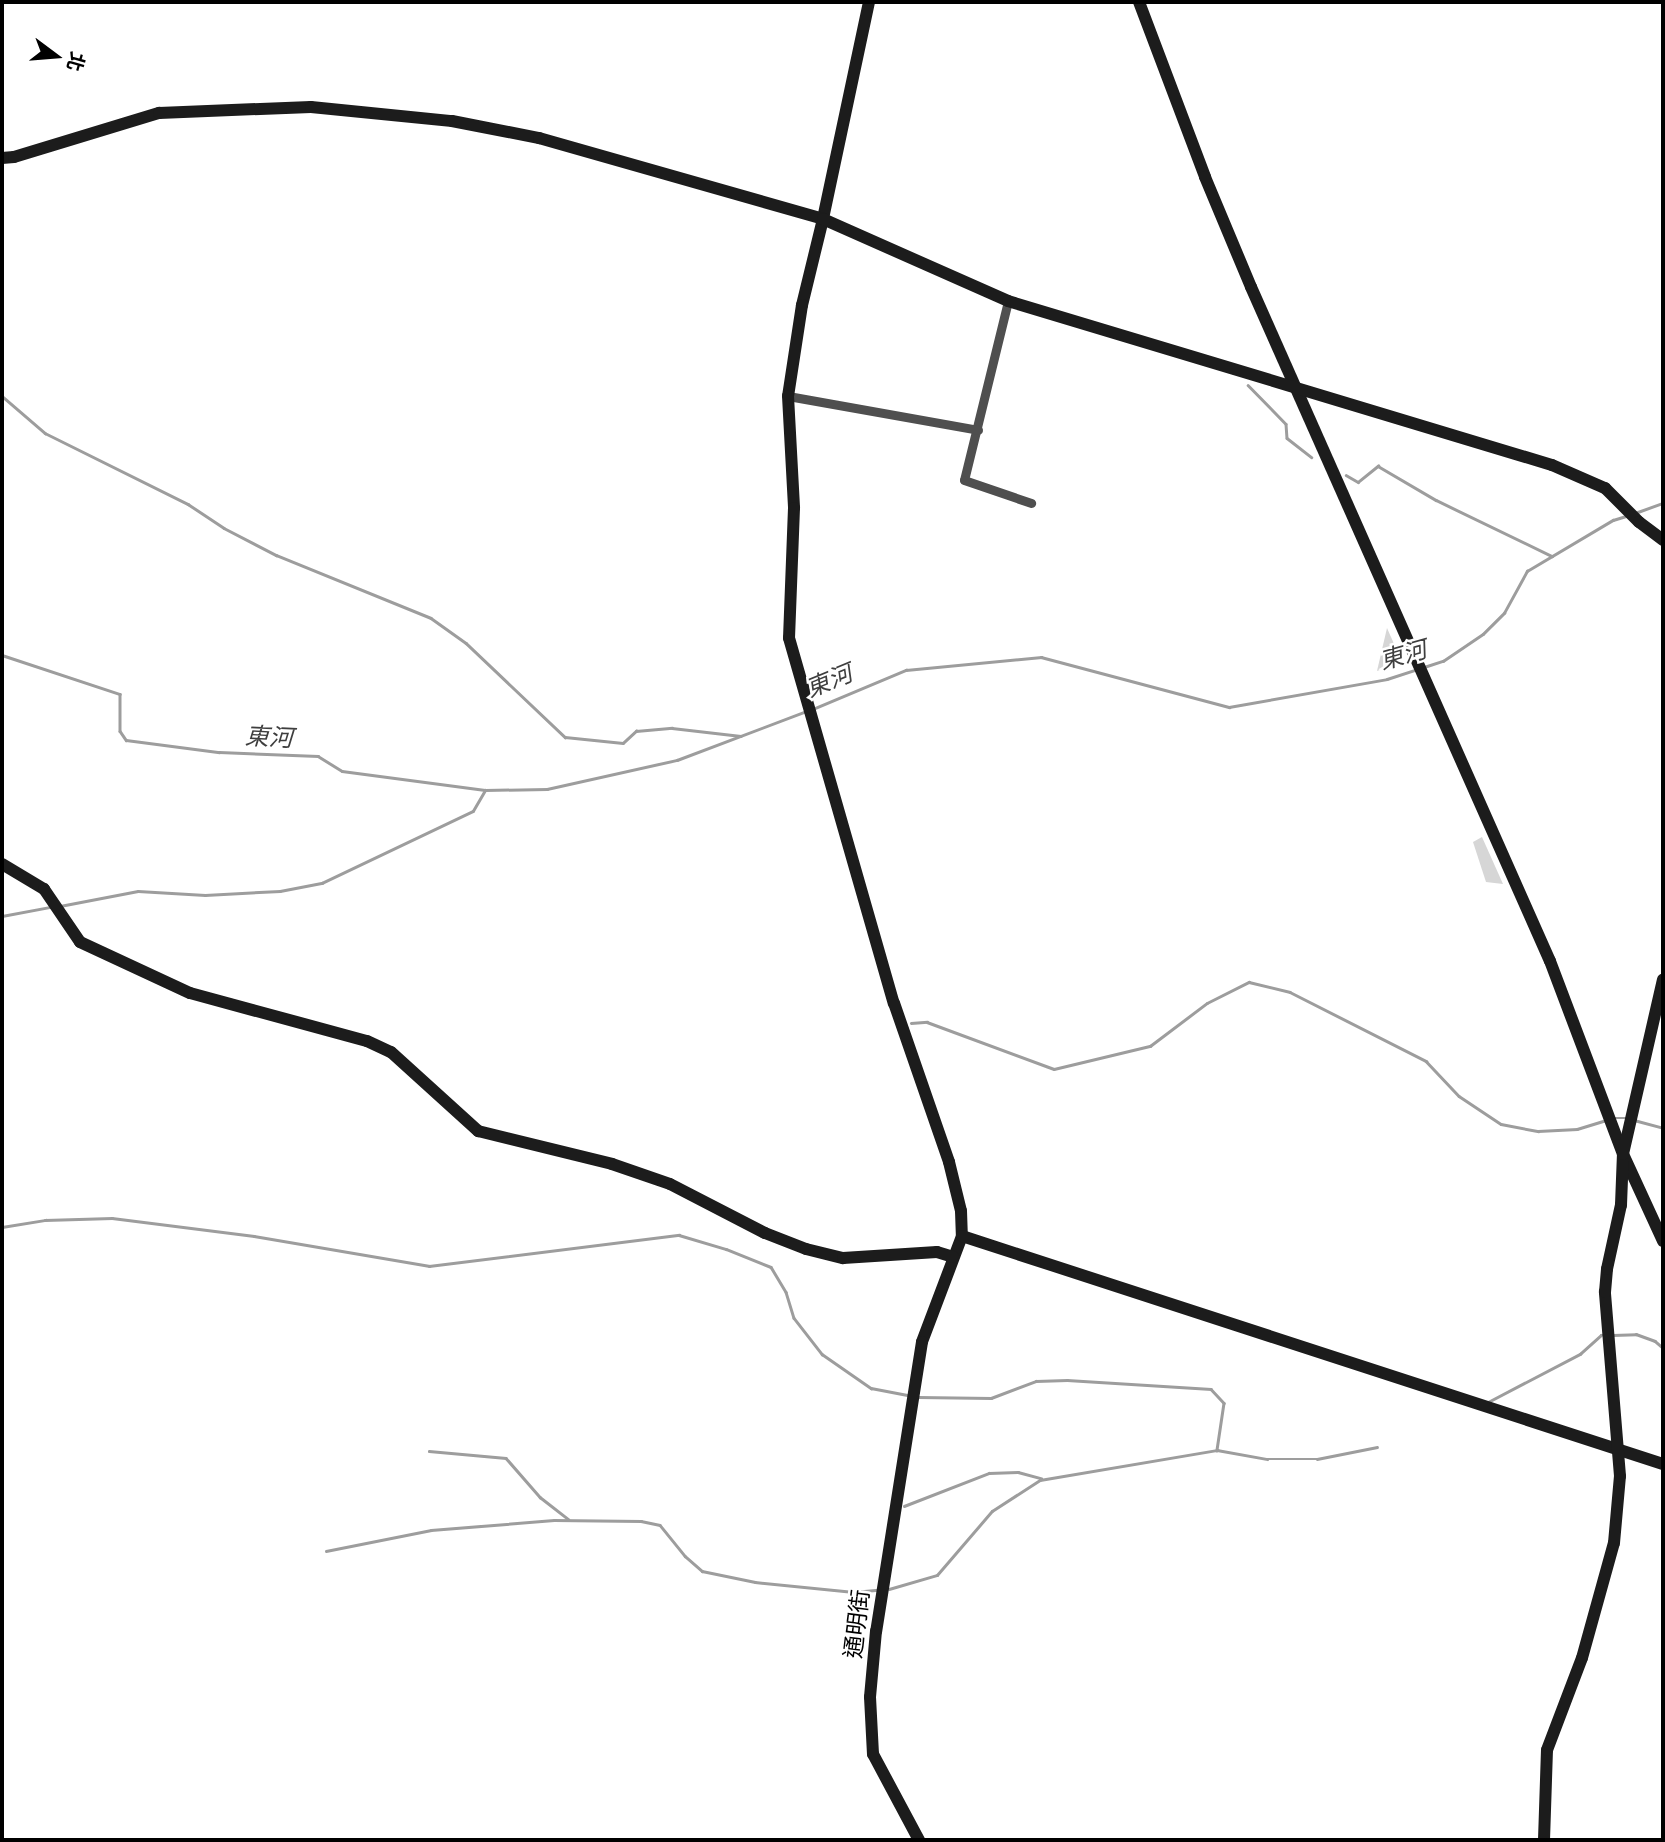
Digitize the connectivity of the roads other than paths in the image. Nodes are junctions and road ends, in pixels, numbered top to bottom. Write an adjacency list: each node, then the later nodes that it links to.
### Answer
1 (869, 2): 4 (street)
2 (1139, 2): 6 (street)
3 (2, 158): 4 (street)
4 (823, 219): 5 (street); 7 (street)
5 (1008, 301): 6 (street); 8 (street)
6 (1295, 386): 10 (street); 13 (street)
7 (788, 396): 8 (street); 14 (street)
8 (978, 430): 9 (street)
9 (1031, 503)
10 (1663, 540)
11 (2, 864): 16 (street)
12 (1663, 980): 13 (street)
13 (1623, 1154): 15 (street); 17 (street)
14 (962, 1236): 16 (street, 通明街); 17 (street)
15 (1663, 1241)
16 (953, 1257): 19 (street, 通明街)
17 (1616, 1449): 18 (street); 20 (street)
18 (1663, 1464)
19 (919, 1840)
20 (1544, 1840)

